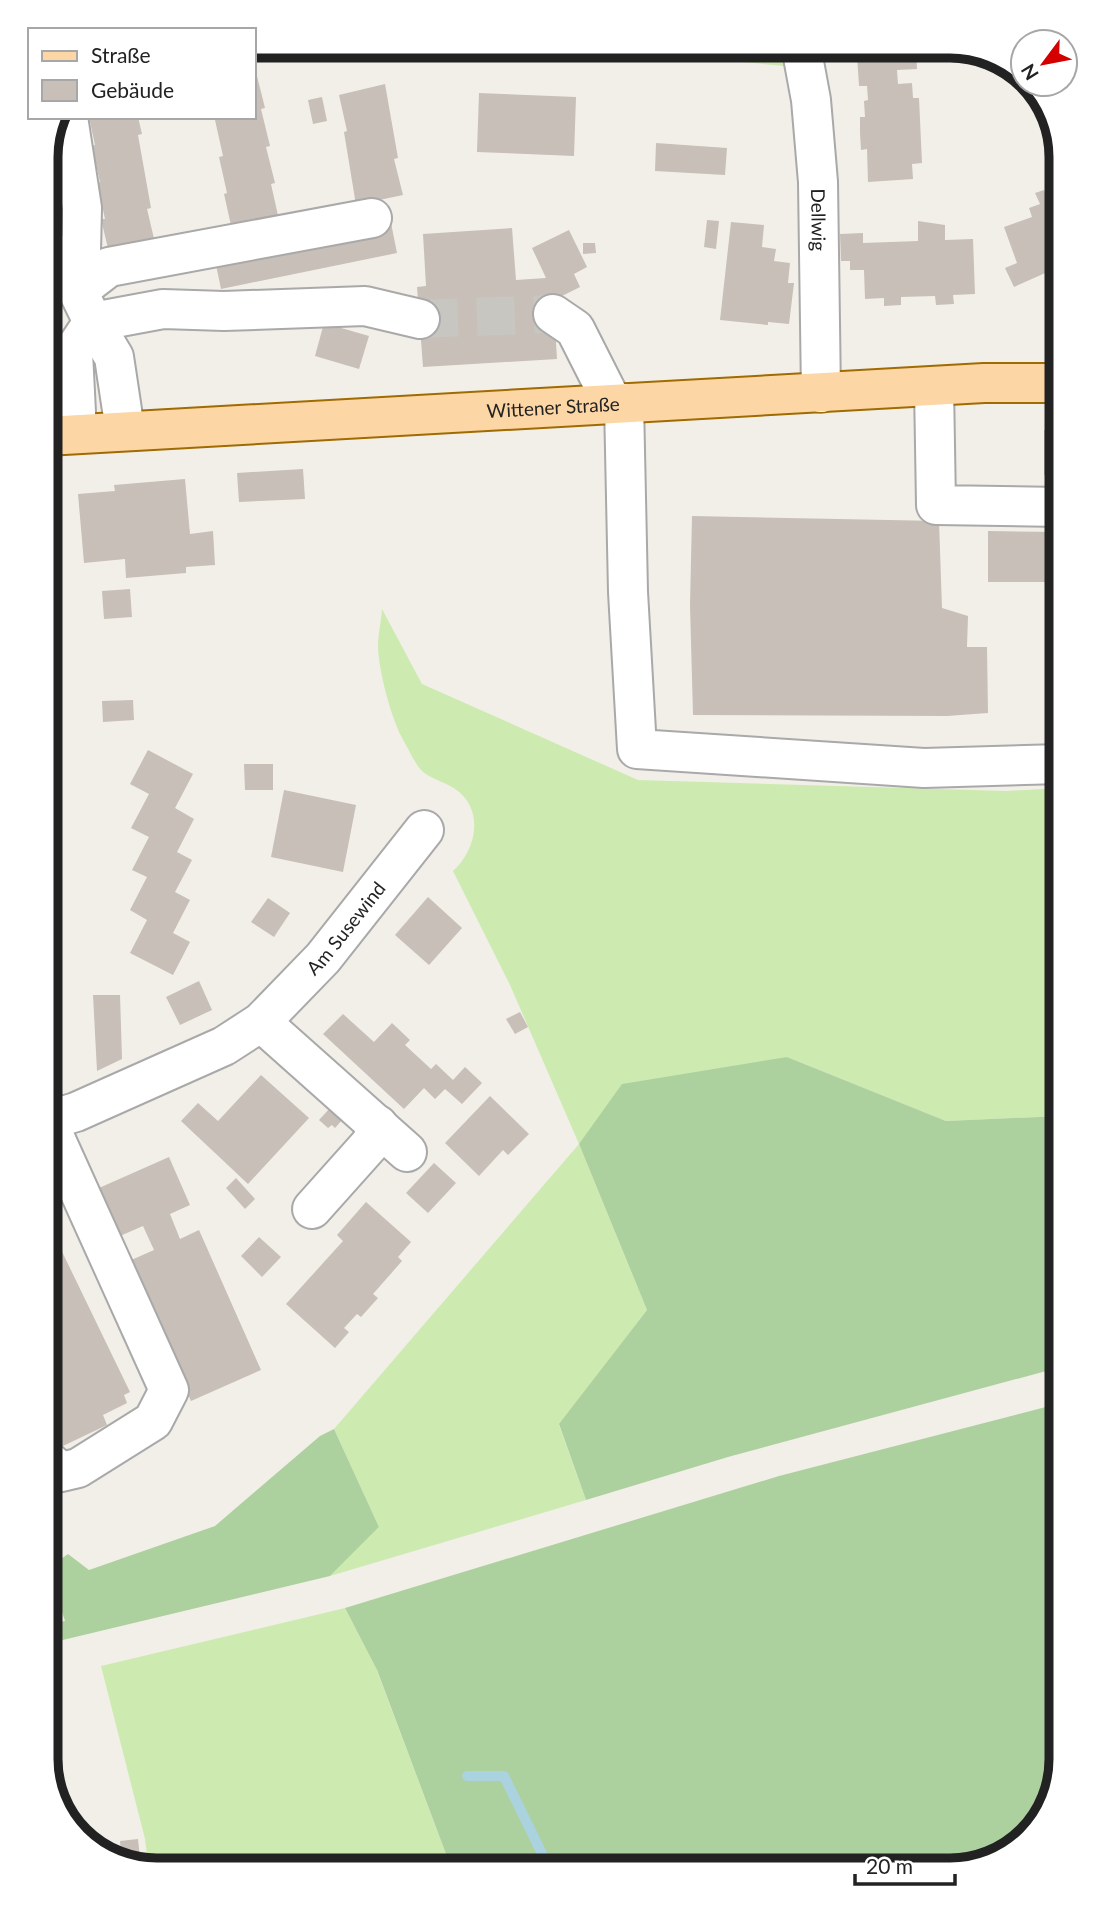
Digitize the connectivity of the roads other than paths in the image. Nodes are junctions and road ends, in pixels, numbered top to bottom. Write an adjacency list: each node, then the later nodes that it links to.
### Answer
1 (803, 58): 9 (street, Dellwig)
2 (68, 119): 4 (street)
3 (372, 218): 4 (street)
4 (71, 282): 6 (street); 11 (street); 12 (street)
5 (561, 327): 10 (street)
6 (420, 332)
7 (1049, 383): 8 (main road, Wittener Straße)
8 (933, 386): 9 (main road, Wittener Straße); 13 (street)
9 (821, 393): 10 (main road, Wittener Straße)
10 (618, 403): 11 (main road, Wittener Straße); 14 (street)
11 (125, 430): 12 (main road, Wittener Straße)
12 (61, 435)
13 (1049, 507)
14 (1049, 764)
15 (424, 830): 16 (street, Am Susewind)
16 (261, 1022): 17 (street, Am Susewind); 18 (street)
17 (58, 1117)
18 (378, 1125): 20 (street); 21 (street)
19 (58, 1147): 22 (street)
20 (407, 1152)
21 (312, 1209)
22 (58, 1469)

